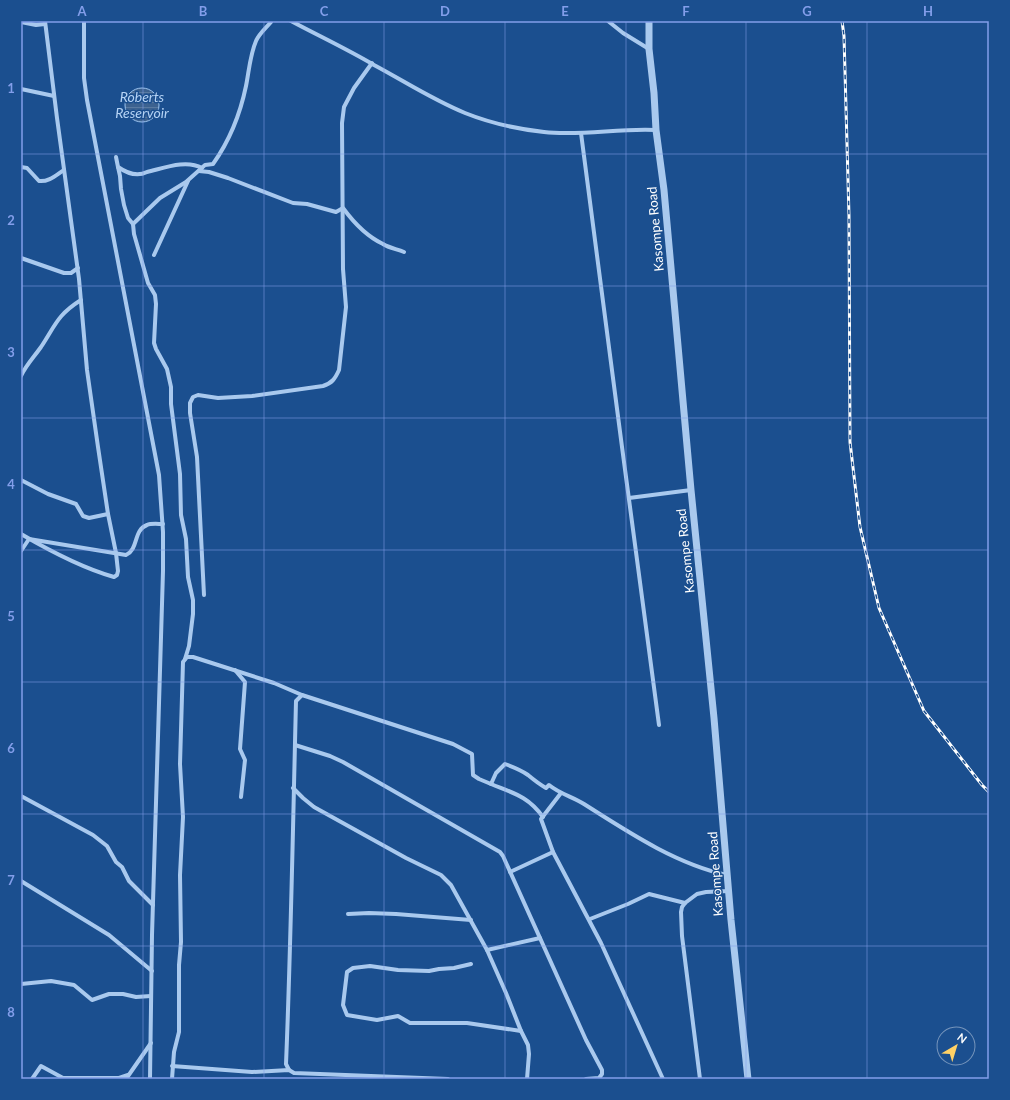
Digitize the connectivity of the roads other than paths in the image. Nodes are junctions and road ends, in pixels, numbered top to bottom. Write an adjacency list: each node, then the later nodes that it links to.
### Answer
1 (84, 21): 32 (street)
2 (291, 21): 9 (street)
3 (608, 21): 8 (street)
4 (648, 21): 8 (street, Kasompe Road)
5 (21, 22): 6 (street)
6 (45, 22): 11 (street)
7 (271, 22): 18 (street)
8 (649, 49): 12 (street, Kasompe Road)
9 (372, 63): 13 (street); 20 (street)
10 (21, 89): 11 (street)
11 (54, 96): 17 (street)
12 (656, 130): 13 (street); 29 (street, Kasompe Road)
13 (581, 133): 30 (street)
14 (116, 157): 16 (street)
15 (21, 167): 17 (street)
16 (118, 167): 18 (street); 21 (street)
17 (64, 170): 25 (street)
18 (201, 170): 19 (street); 20 (street)
19 (189, 180): 21 (street); 23 (street)
20 (343, 208): 22 (street); 37 (street)
21 (133, 224): 38 (street)
22 (404, 252)
23 (154, 255)
24 (21, 258): 25 (street)
25 (78, 268): 26 (street)
26 (81, 300): 27 (street); 31 (street)
27 (21, 376)
28 (21, 480): 31 (street)
29 (691, 490): 30 (street); 51 (street, Kasompe Road)
30 (630, 498): 41 (street)
31 (108, 514): 36 (street)
32 (163, 524): 36 (street); 55 (street)
33 (21, 534): 34 (street)
34 (29, 539): 35 (street); 36 (street); 36 (street)
35 (21, 551)
36 (116, 553)
37 (204, 595)
38 (185, 659): 39 (street); 67 (street)
39 (234, 670): 40 (street); 47 (street)
40 (302, 695): 42 (street); 43 (street)
41 (659, 725)
42 (295, 745): 44 (street); 50 (street)
43 (491, 784): 45 (street); 48 (street)
44 (293, 788): 58 (street); 68 (street)
45 (561, 793): 48 (street); 51 (street)
46 (21, 796): 55 (street)
47 (241, 797)
48 (543, 817): 49 (street)
49 (553, 852): 50 (street); 57 (street)
50 (510, 872): 59 (street)
51 (728, 876): 53 (street, Kasompe Road)
52 (21, 881): 62 (street)
53 (729, 891): 54 (street); 80 (street, Kasompe Road)
54 (685, 903): 57 (street); 79 (street)
55 (153, 905): 62 (street)
56 (348, 914): 58 (street)
57 (590, 919): 78 (street)
58 (471, 920): 60 (street)
59 (540, 938): 60 (street); 77 (street)
60 (488, 950): 65 (street)
61 (471, 964): 65 (street)
62 (152, 971): 64 (street)
63 (21, 984): 64 (street)
64 (151, 996): 66 (street)
65 (521, 1031): 76 (street)
66 (151, 1043): 70 (street); 72 (street)
67 (172, 1066): 68 (street); 73 (street)
68 (288, 1070): 69 (street)
69 (297, 1074): 74 (street); 75 (street)
70 (127, 1077): 71 (street)
71 (32, 1079)
72 (150, 1079)
73 (172, 1079)
74 (298, 1079)
75 (448, 1079)
76 (527, 1079)
77 (586, 1079)
78 (663, 1079)
79 (700, 1079)
80 (748, 1079)

